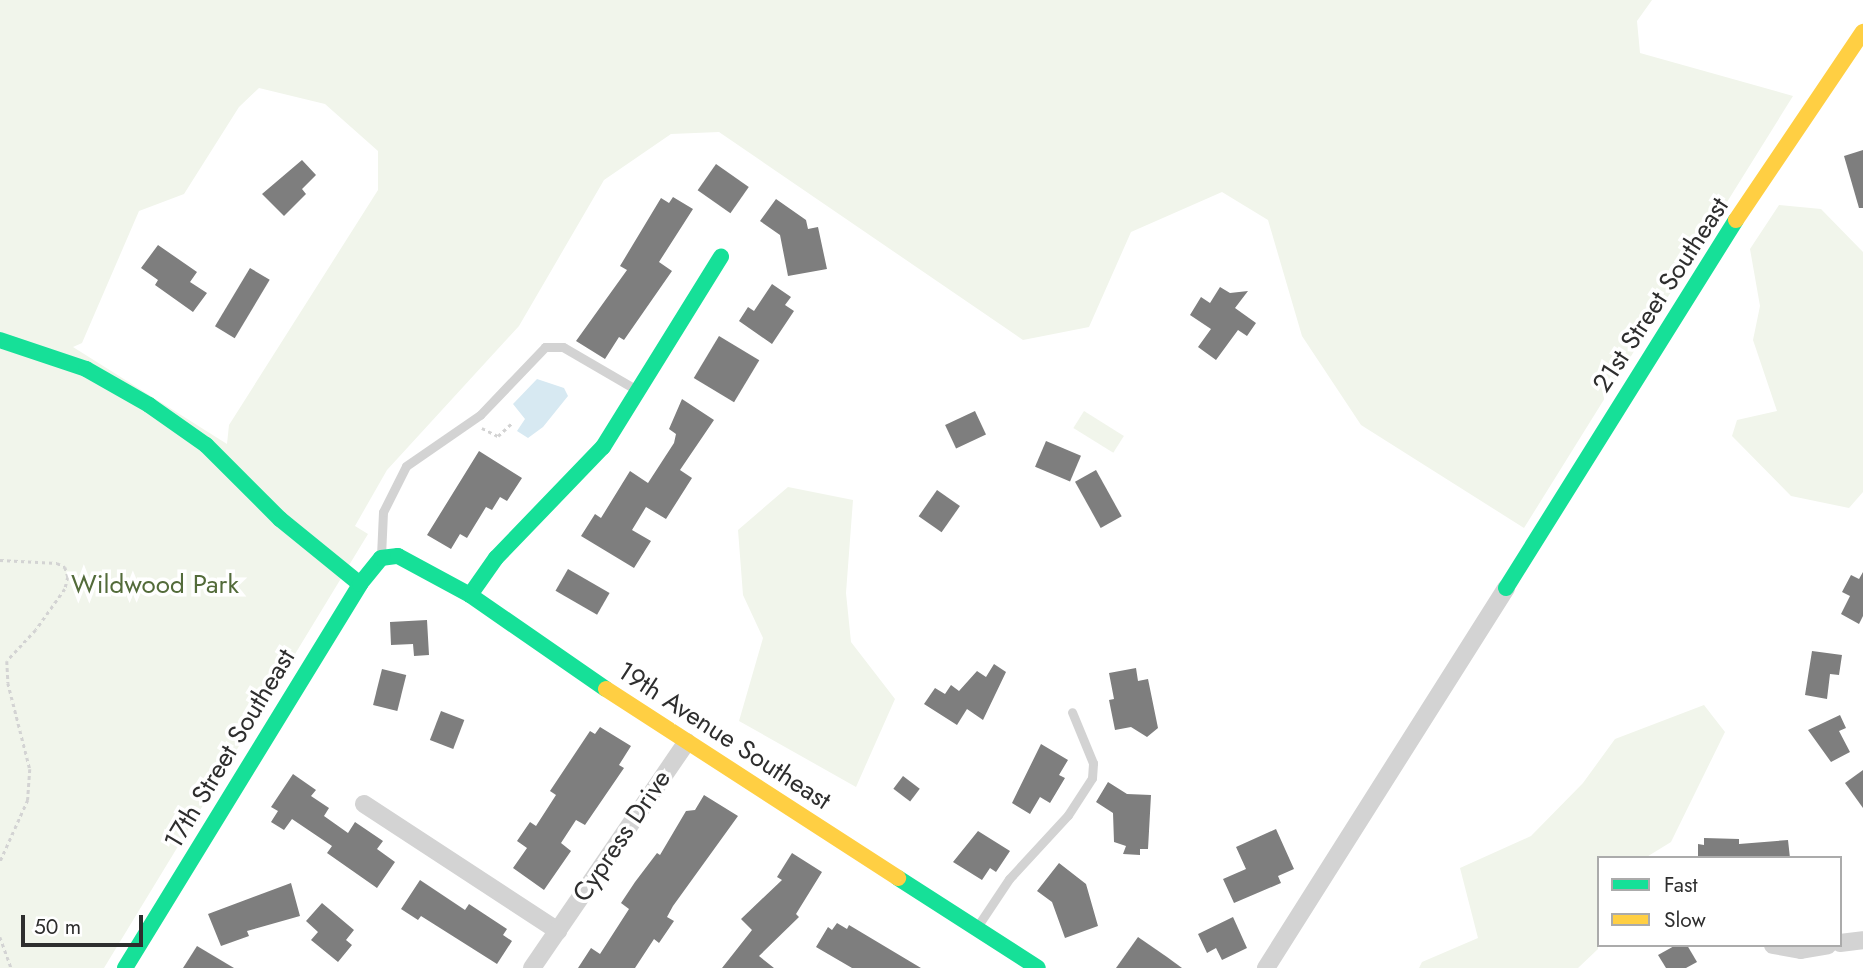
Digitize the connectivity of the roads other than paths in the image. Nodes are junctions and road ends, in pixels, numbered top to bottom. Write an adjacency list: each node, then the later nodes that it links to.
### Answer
1 (1863, 32): 7 (street, 21st Street Southeast)
2 (721, 257): 4 (street)
3 (0, 340): 6 (street)
4 (639, 391): 5 (lane); 8 (street)
5 (381, 558): 6 (street, 17th Street Southeast); 8 (street, 19th Avenue Southeast)
6 (360, 584): 18 (street, 17th Street Southeast)
7 (1506, 588): 21 (street)
8 (470, 594): 10 (street, 19th Avenue Southeast)
9 (1072, 712): 12 (lane)
10 (687, 742): 12 (street, 19th Avenue Southeast); 13 (street, Cypress Drive)
11 (364, 804): 13 (street)
12 (976, 929): 20 (street, 19th Avenue Southeast)
13 (558, 931): 19 (street, Cypress Drive)
14 (1863, 940): 15 (street)
15 (1842, 943)
16 (1784, 947): 17 (street)
17 (1817, 947)
18 (125, 968)
19 (532, 968)
20 (1038, 968)
21 (1266, 968)

